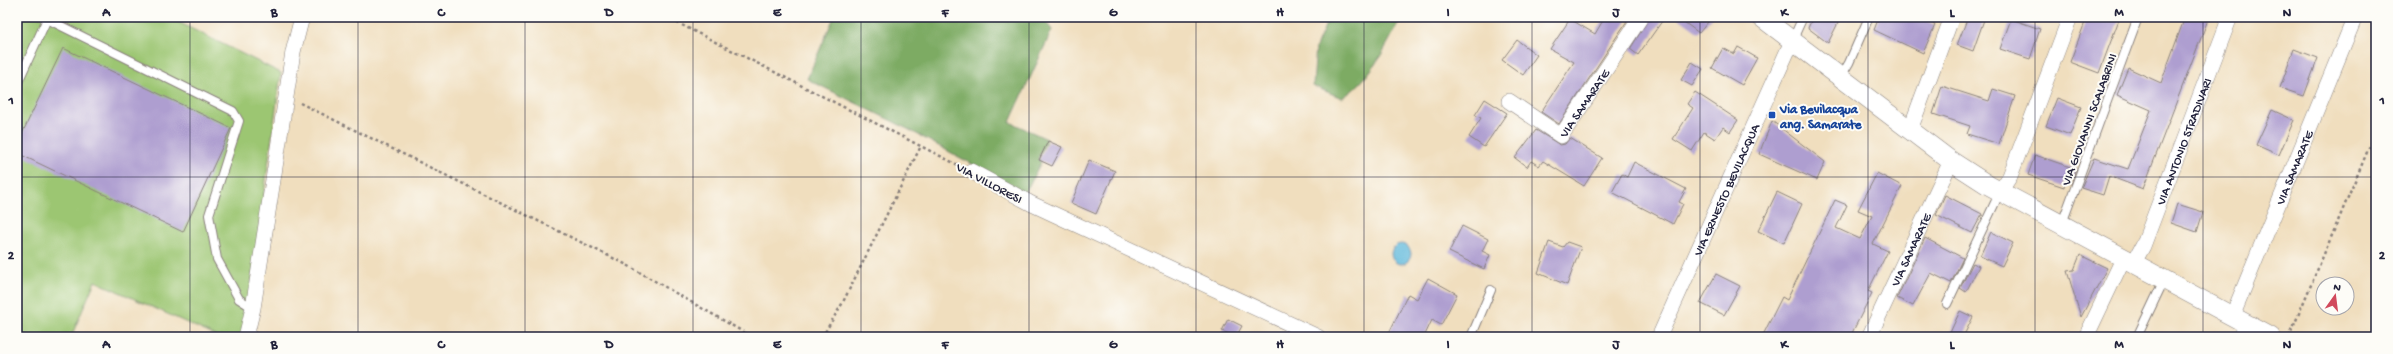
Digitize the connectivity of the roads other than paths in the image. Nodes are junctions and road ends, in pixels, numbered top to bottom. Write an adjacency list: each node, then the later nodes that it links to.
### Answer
1 (302, 17): 24 (street)
2 (1640, 17): 14 (street, VIA SAMARATE)
3 (1761, 17): 11 (street)
4 (1803, 17): 11 (lane)
5 (1869, 17): 12 (lane)
6 (1952, 17): 15 (street)
7 (2070, 17): 18 (street)
8 (2230, 17): 20 (street, VIA ANTONIO STRADIVARI)
9 (2355, 17): 25 (street, VIA SAMARATE)
10 (2138, 20): 19 (lane, VIA GIOVANNI SCALABRINI)
11 (1792, 41): 12 (street); 29 (street, VIA ERNESTO BEVILACQUA)
12 (1840, 78): 15 (street)
13 (17, 84): 24 (lane)
14 (1509, 101)
15 (1910, 130): 16 (street)
16 (1951, 161): 18 (street); 30 (street, VIA SAMARATE)
17 (971, 171): 27 (street, VIA VILLORESI)
18 (2000, 192): 19 (street); 23 (lane)
19 (2061, 226): 20 (street)
20 (2128, 261): 21 (street); 31 (street, VIA ANTONIO STRADIVARI)
21 (2164, 280): 25 (street); 32 (lane)
22 (1491, 290): 28 (lane)
23 (1947, 304)
24 (253, 308): 26 (street)
25 (2239, 326): 33 (street)
26 (246, 337)
27 (1318, 337)
28 (1471, 337)
29 (1659, 337)
30 (1869, 337)
31 (2086, 337)
32 (2137, 337)
33 (2271, 337)

